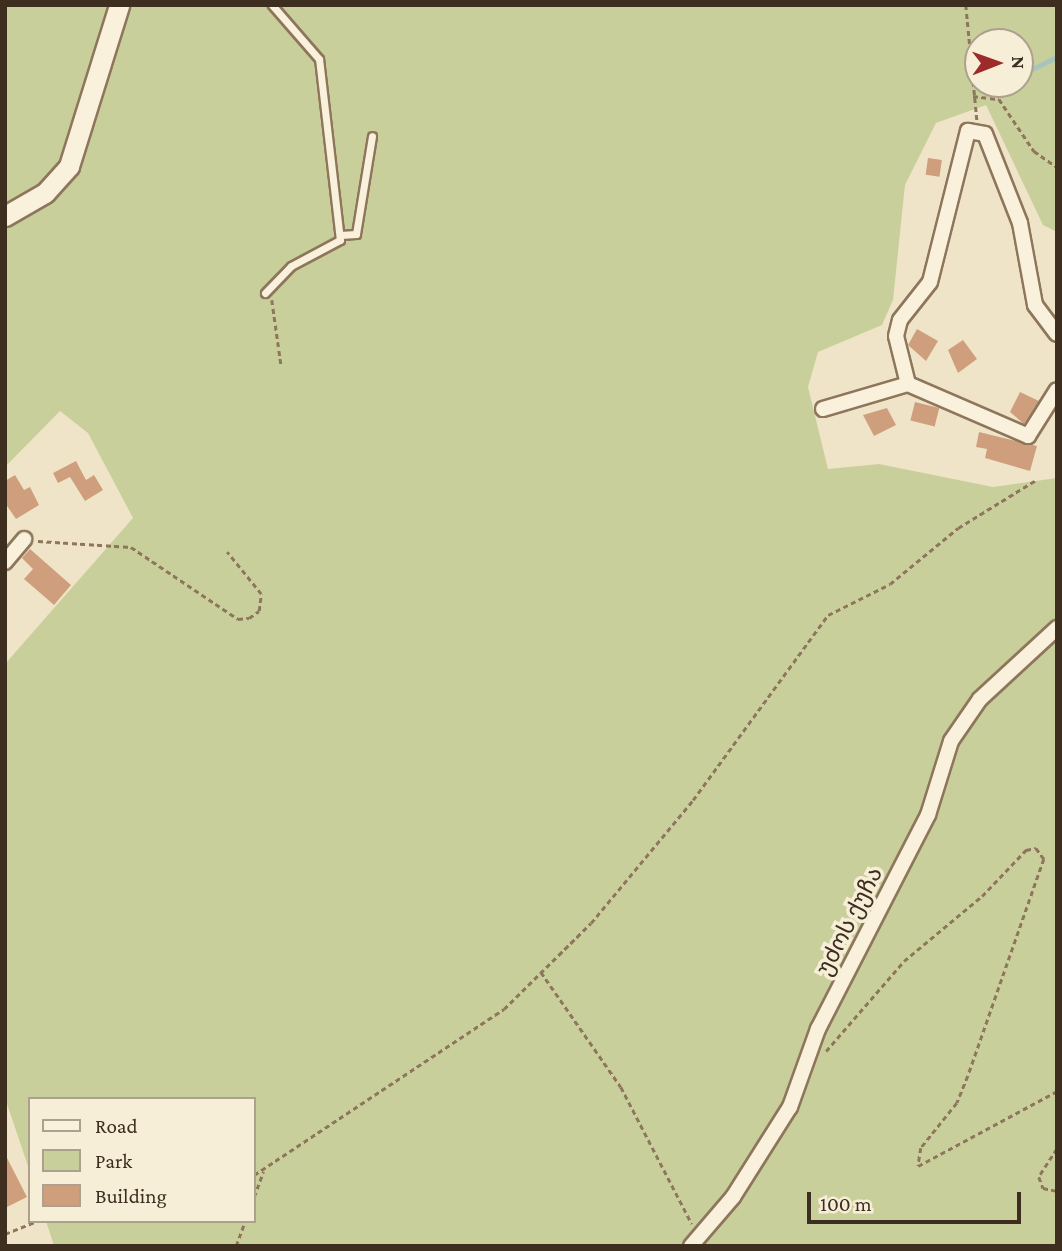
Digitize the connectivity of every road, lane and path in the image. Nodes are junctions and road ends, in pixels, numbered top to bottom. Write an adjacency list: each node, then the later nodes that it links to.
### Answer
1 (119, 5): 10 (main road)
2 (272, 5): 11 (lane)
3 (966, 5): 4 (path)
4 (968, 28)
5 (972, 98): 7 (path)
6 (990, 98): 9 (path)
7 (979, 130): 14 (street); 16 (street)
8 (372, 136): 11 (lane)
9 (1057, 167)
10 (5, 216)
11 (340, 235): 12 (lane)
12 (275, 283): 13 (lane); 15 (path)
13 (265, 293)
14 (1057, 334)
15 (281, 364)
16 (908, 384): 17 (street); 18 (street)
17 (1057, 390)
18 (823, 409)
19 (1037, 480): 24 (path)
20 (24, 540): 21 (path); 22 (street)
21 (228, 552)
22 (5, 562)
23 (1057, 628): 25 (street, უძოს ქუჩა)
24 (541, 972): 28 (path); 35 (path)
25 (804, 1073): 26 (path); 35 (street, უძოს ქუჩა)
26 (1057, 1091)
27 (1057, 1149): 31 (path)
28 (263, 1172): 29 (path); 30 (path)
29 (256, 1174)
30 (256, 1191)
31 (1057, 1191)
32 (33, 1223): 34 (path)
33 (244, 1223): 36 (path)
34 (5, 1234)
35 (695, 1242)
36 (236, 1246)

